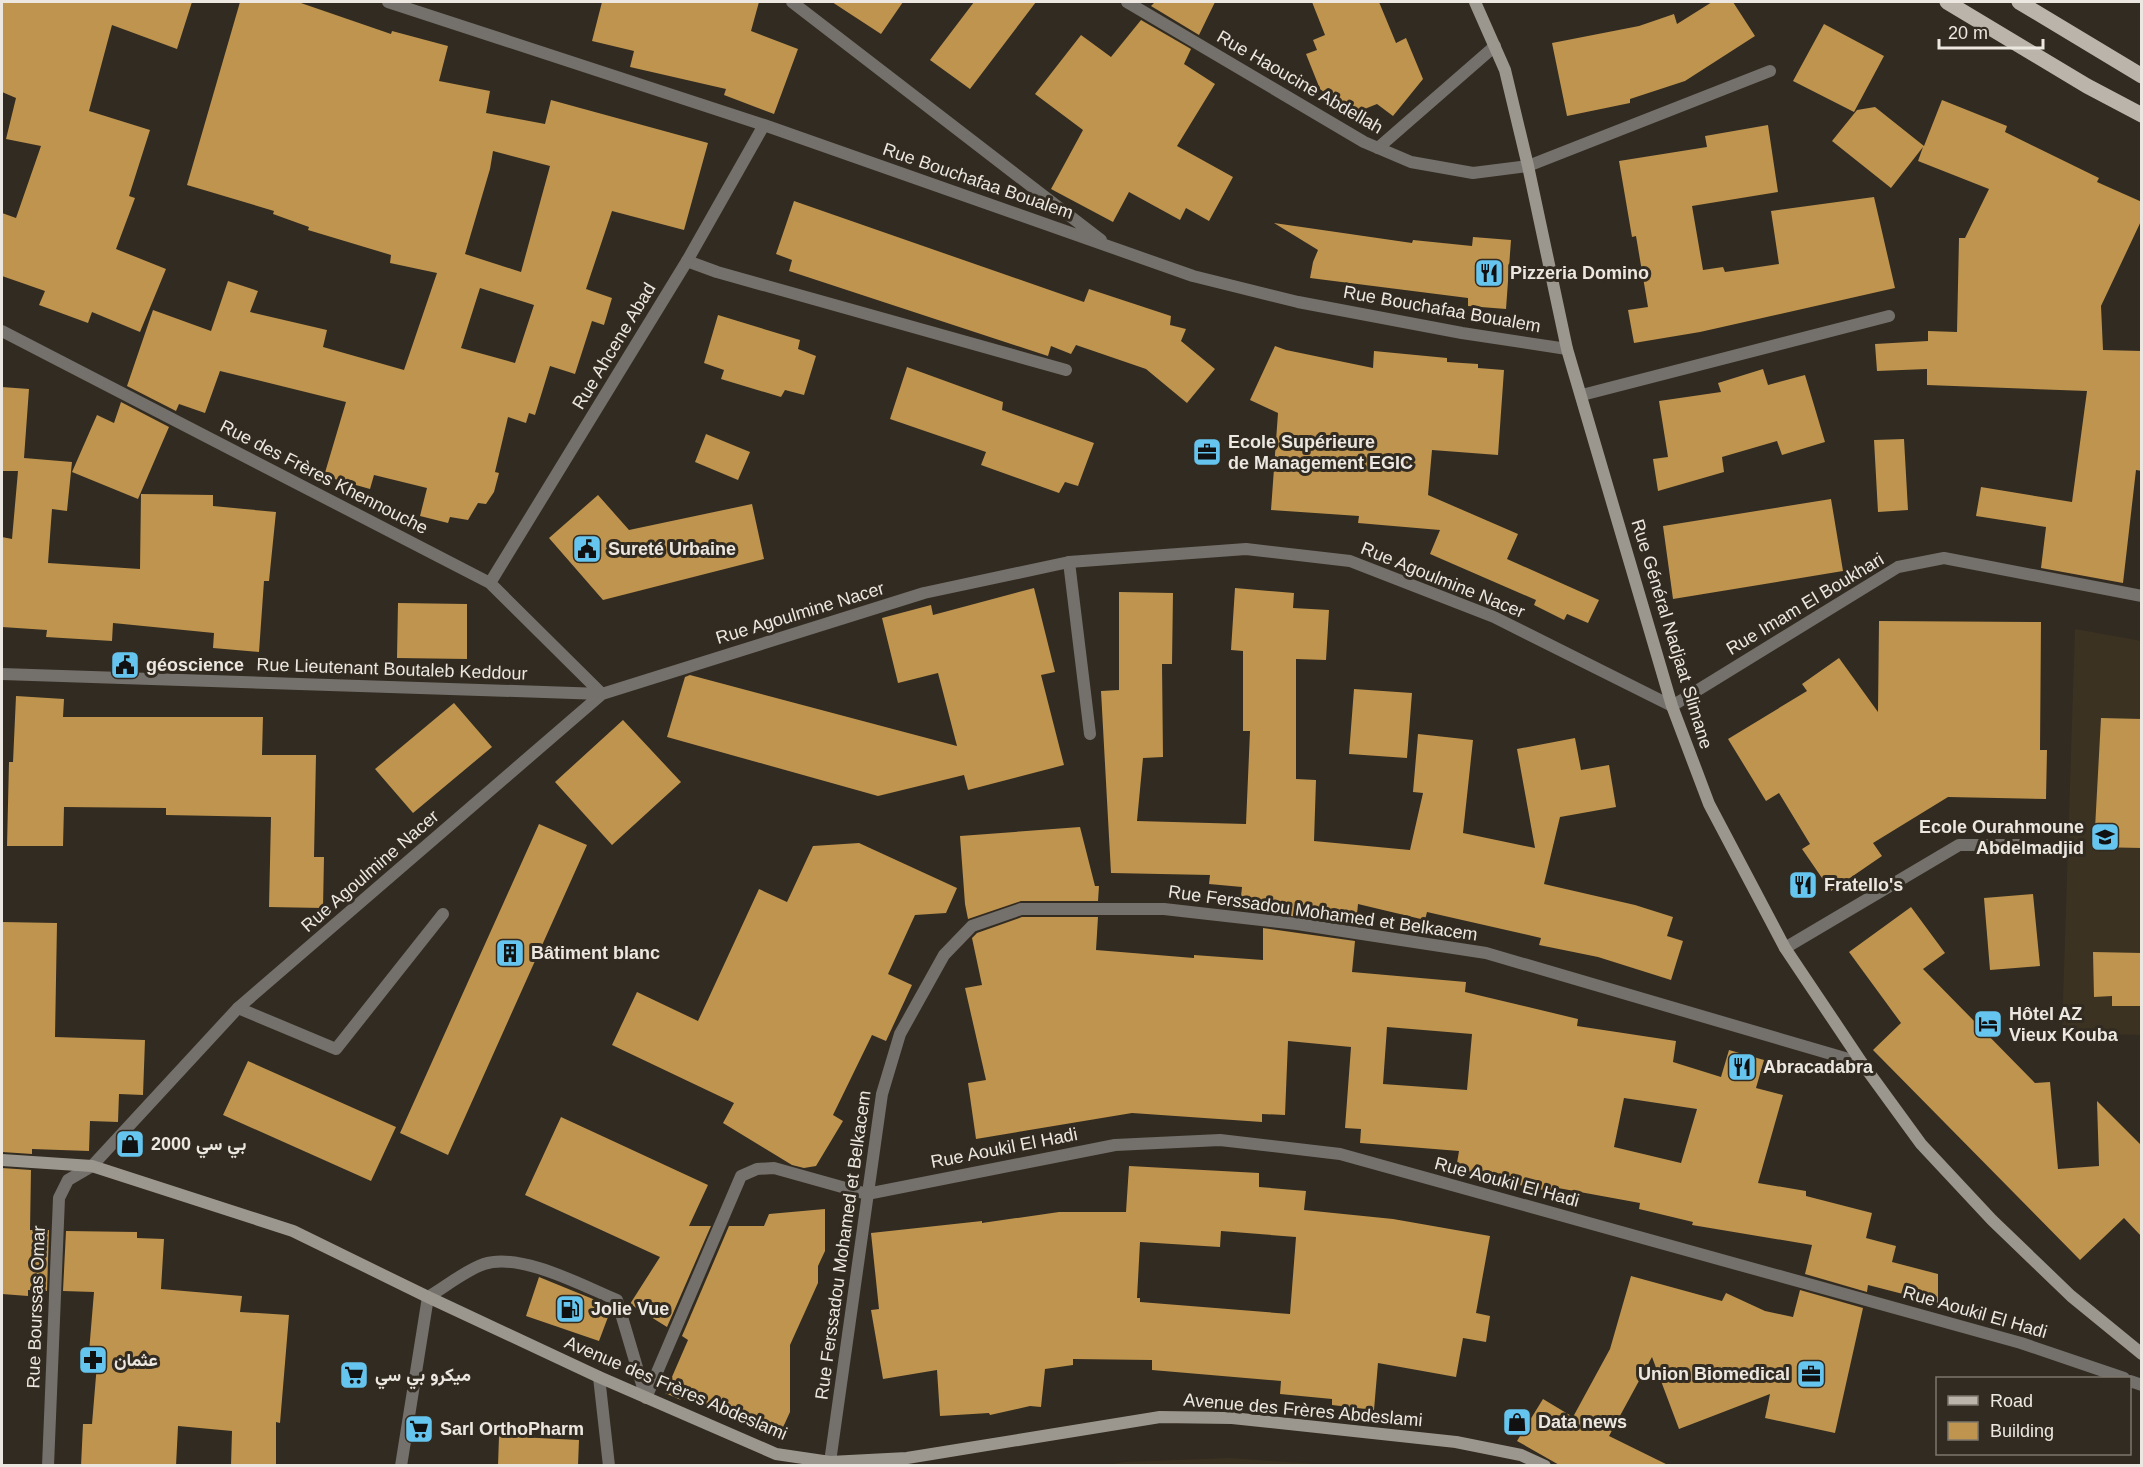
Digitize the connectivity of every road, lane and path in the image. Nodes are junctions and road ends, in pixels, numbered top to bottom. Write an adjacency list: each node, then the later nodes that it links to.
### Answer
1 (388, 2): 11 (street, Rue Bouchafaa Boualem)
2 (792, 2): 14 (street)
3 (1127, 2): 12 (street, Rue Haoucine Abdellah)
4 (1475, 2): 7 (main road, Rue Général Nadjaat Slimane)
5 (1947, 2): 10 (main road)
6 (2019, 2): 9 (main road)
7 (1495, 46): 12 (street); 13 (main road, Rue Général Nadjaat Slimane)
8 (1770, 71): 13 (street, Rue Haoucine Abdellah)
9 (2142, 76)
10 (2142, 116)
11 (764, 125): 14 (street, Rue Bouchafaa Boualem); 15 (street, Rue Ahcene Abad)
12 (1378, 148): 13 (street, Rue Haoucine Abdellah)
13 (1528, 166): 18 (main road, Rue Général Nadjaat Slimane)
14 (1109, 246): 18 (street, Rue Bouchafaa Boualem)
15 (687, 261): 19 (street); 22 (street, Rue Ahcene Abad)
16 (1889, 316): 20 (street)
17 (2, 331): 22 (street, Rue des Frères Khennouche)
18 (1567, 349): 20 (main road, Rue Général Nadjaat Slimane)
19 (1066, 370)
20 (1582, 395): 26 (main road, Rue Général Nadjaat Slimane)
21 (1069, 562): 25 (street, Rue Agoulmine Nacer); 26 (street, Rue Agoulmine Nacer); 27 (street)
22 (490, 583): 25 (street, Rue des Frères Khennouche)
23 (2142, 596): 26 (street, Rue Imam El Boukhari)
24 (2, 674): 25 (street, Rue Lieutenant Boutaleb Keddour)
25 (602, 694): 31 (street, Rue Agoulmine Nacer)
26 (1672, 706): 30 (main road, Rue Général Nadjaat Slimane)
27 (1090, 734)
28 (2020, 845): 30 (street)
29 (443, 914): 31 (street)
30 (1785, 948): 32 (main road, Rue Général Nadjaat Slimane)
31 (238, 1008): 34 (street, Rue Agoulmine Nacer)
32 (1862, 1064): 35 (street, Rue Ferssadou Mohamed et Belkacem); 37 (main road, Rue Général Nadjaat Slimane)
33 (2, 1160): 34 (main road, Avenue des Frères Abdeslami)
34 (92, 1166): 36 (main road, Avenue des Frères Abdeslami); 42 (street, Rue Bourssas Omar)
35 (867, 1194): 39 (street, Rue Aoukil El Hadi); 40 (street); 41 (street, Rue Ferssadou Mohamed et Belkacem)
36 (428, 1297): 38 (main road, Avenue des Frères Abdeslami); 40 (street); 43 (street)
37 (2142, 1354)
38 (599, 1377): 40 (main road, Avenue des Frères Abdeslami); 44 (street)
39 (2121, 1377)
40 (646, 1398): 41 (main road, Avenue des Frères Abdeslami)
41 (830, 1462): 45 (main road, Avenue des Frères Abdeslami)
42 (48, 1466)
43 (401, 1466)
44 (609, 1466)
45 (1545, 1466)

